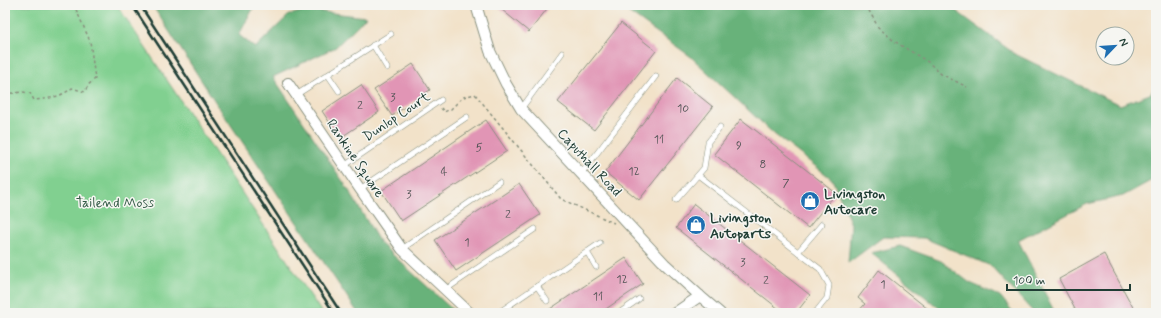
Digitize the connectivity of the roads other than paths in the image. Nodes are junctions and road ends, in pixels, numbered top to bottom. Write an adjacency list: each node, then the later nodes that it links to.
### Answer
1 (476, 5): 12 (street, Caputhall Road)
2 (391, 34): 3 (lane)
3 (373, 45): 5 (lane); 6 (lane)
4 (562, 53): 12 (lane)
5 (388, 68)
6 (328, 75): 9 (lane); 10 (lane)
7 (656, 76): 16 (lane)
8 (288, 83): 10 (street, Rankine Square)
9 (339, 91)
10 (296, 95): 15 (street, Rankine Square)
11 (439, 101): 15 (lane, Dunlop Court)
12 (521, 109): 16 (street, Caputhall Road)
13 (467, 117): 19 (lane)
14 (720, 126): 17 (lane)
15 (344, 166): 19 (street, Rankine Square)
16 (581, 174): 30 (street, Caputhall Road)
17 (698, 175): 20 (lane); 26 (lane)
18 (500, 182): 24 (lane)
19 (360, 189): 24 (street, Rankine Square)
20 (676, 200)
21 (822, 224): 26 (lane)
22 (535, 230): 29 (lane)
23 (600, 243): 25 (lane)
24 (402, 249): 29 (street, Rankine Square)
25 (586, 252): 27 (lane); 28 (lane)
26 (798, 252): 38 (lane)
27 (596, 267)
28 (537, 286): 32 (lane); 34 (lane)
29 (445, 290): 33 (street, Rankine Square)
30 (700, 296): 36 (street); 37 (street, Caputhall Road)
31 (639, 299): 35 (lane)
32 (547, 301)
33 (470, 313)
34 (498, 313)
35 (619, 313)
36 (675, 313)
37 (720, 313)
38 (815, 313)

